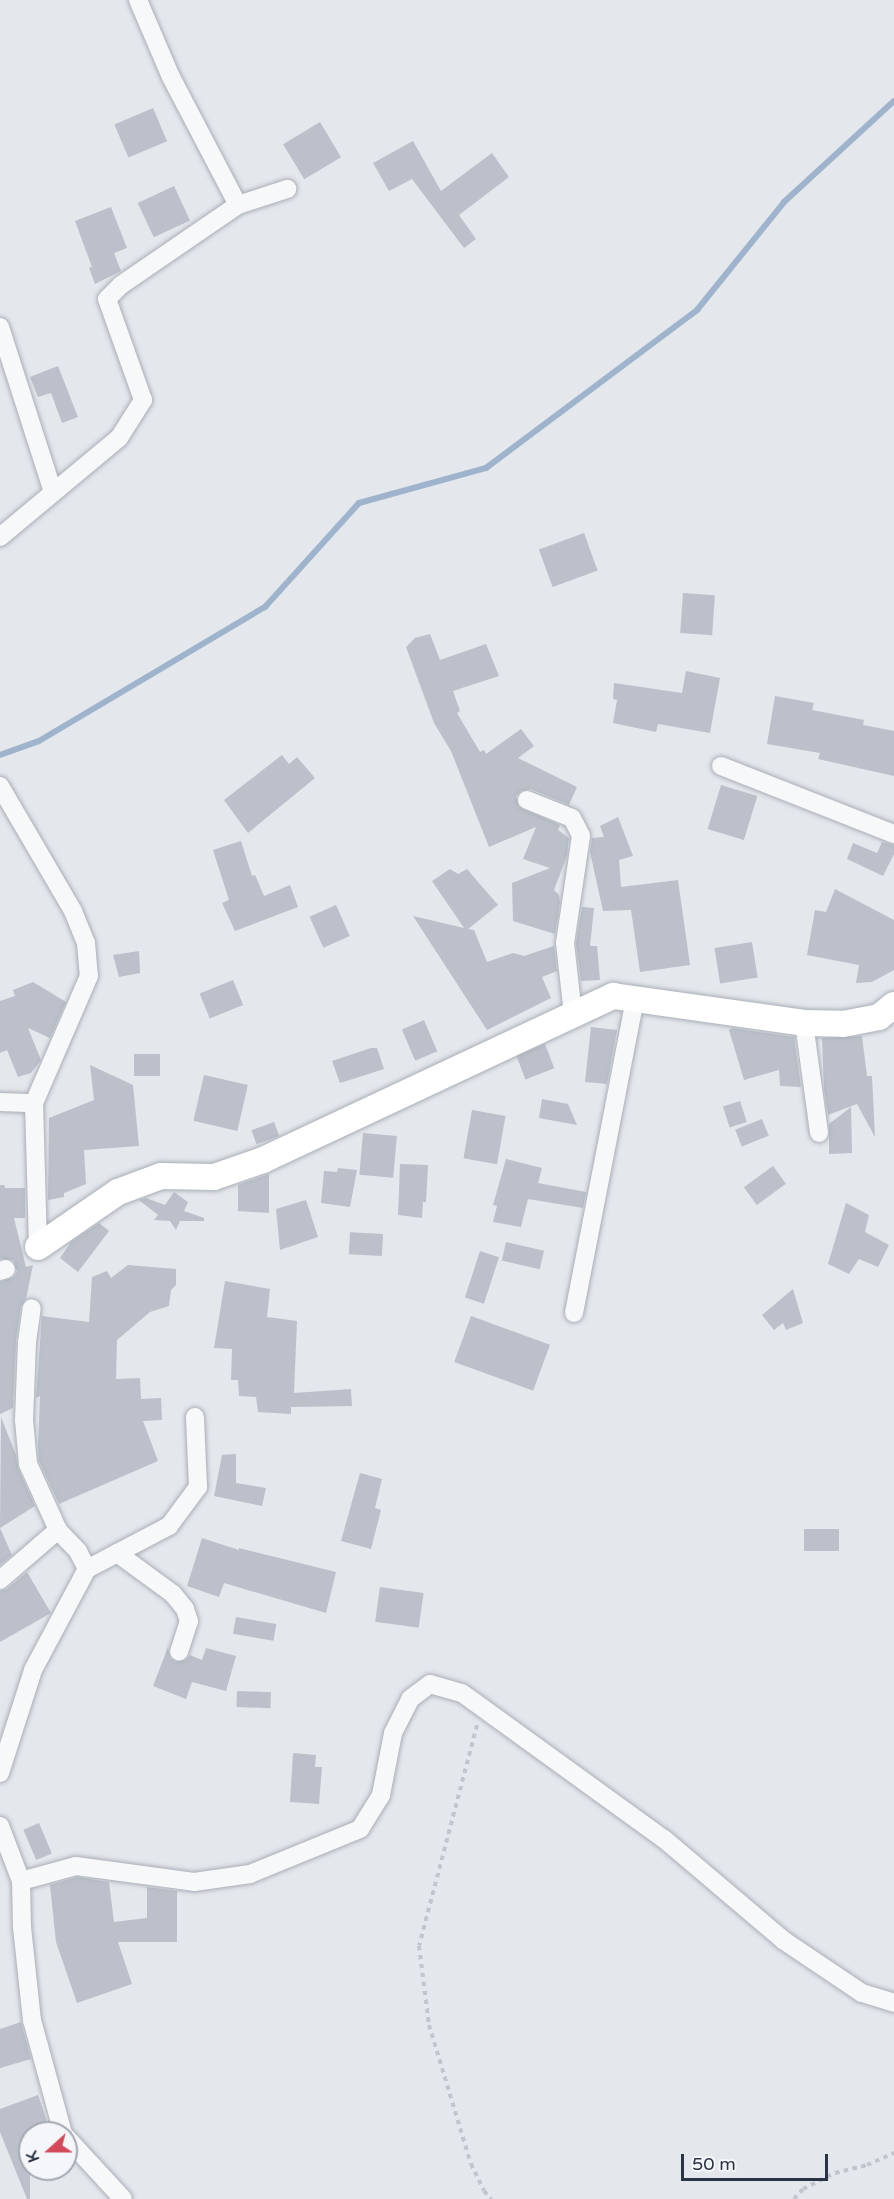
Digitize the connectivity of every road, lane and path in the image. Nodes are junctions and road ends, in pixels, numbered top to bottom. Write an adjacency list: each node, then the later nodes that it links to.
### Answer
1 (138, 0): 3 (street)
2 (287, 189): 3 (street)
3 (238, 205): 5 (street)
4 (0, 327): 5 (street)
5 (53, 492): 6 (street)
6 (0, 537)
7 (721, 766): 10 (street)
8 (0, 786): 16 (street)
9 (527, 800): 13 (street)
10 (894, 834)
11 (635, 999): 13 (street); 14 (street); 20 (street)
12 (894, 1005): 14 (street)
13 (573, 1014): 18 (street)
14 (804, 1023): 17 (street)
15 (0, 1102): 16 (street)
16 (34, 1103): 18 (street)
17 (819, 1133)
18 (38, 1247)
19 (32, 1308): 22 (street)
20 (574, 1313)
21 (195, 1417): 23 (street)
22 (58, 1530): 24 (street); 25 (street)
23 (117, 1554): 24 (street); 26 (street)
24 (87, 1569): 28 (street)
25 (0, 1580)
26 (179, 1650)
27 (482, 1708): 30 (street); 31 (street); 36 (path)
28 (0, 1773)
29 (0, 1826): 30 (street)
30 (21, 1881): 32 (street)
31 (894, 2003)
32 (60, 2121)
33 (78, 2150): 35 (street)
34 (894, 2153): 37 (path)
35 (123, 2199)
36 (491, 2199)
37 (794, 2199)

